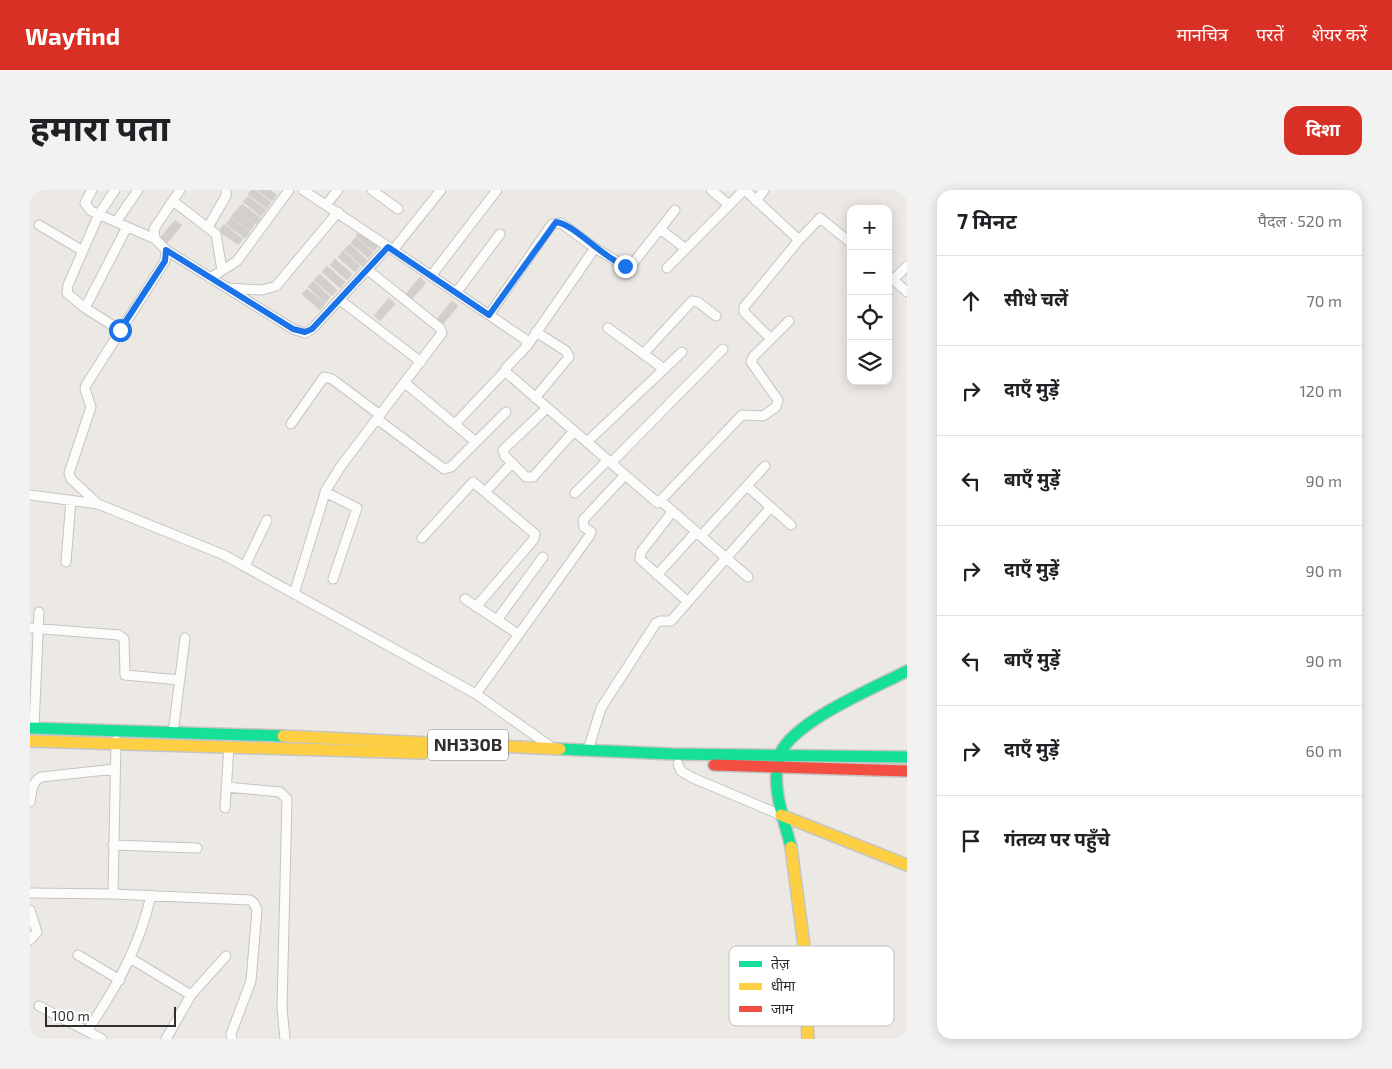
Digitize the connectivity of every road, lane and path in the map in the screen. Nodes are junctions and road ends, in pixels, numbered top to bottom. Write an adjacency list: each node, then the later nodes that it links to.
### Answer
1 (92, 190): 22 (street)
2 (115, 190): 22 (street)
3 (138, 190): 23 (street)
4 (180, 190): 15 (street)
5 (226, 190): 26 (street)
6 (288, 190): 39 (street)
7 (303, 190): 17 (street)
8 (338, 190): 17 (street)
9 (372, 190): 19 (street)
10 (441, 190): 33 (street)
11 (497, 190): 41 (street)
12 (711, 190): 18 (street)
13 (744, 190): 16 (street); 18 (street)
14 (764, 190): 16 (street)
15 (173, 201): 26 (street); 29 (street)
16 (756, 201): 30 (street)
17 (326, 205): 21 (street)
18 (729, 205): 34 (street)
19 (398, 209)
20 (675, 210): 27 (street)
21 (338, 212): 33 (street); 45 (street)
22 (99, 214): 23 (street); 36 (street)
23 (116, 222): 25 (street)
24 (39, 226): 36 (street)
25 (126, 227): 29 (street); 49 (street)
26 (208, 227): 39 (street)
27 (660, 229): 32 (street); 34 (street)
28 (500, 234): 47 (street)
29 (155, 240): 35 (street)
30 (799, 240): 31 (street); 56 (street)
31 (847, 240)
32 (595, 248): 50 (street); 55 (street)
33 (391, 249): 40 (street); 41 (street)
34 (686, 249): 38 (street)
35 (166, 250): 43 (street); 54 (street)
36 (83, 251): 49 (street)
37 (907, 266): 42 (street)
38 (667, 268)
39 (222, 270): 43 (street)
40 (368, 270): 48 (street); 61 (street)
41 (431, 276): 47 (street)
42 (892, 277)
43 (210, 278): 45 (street)
44 (892, 279): 46 (street)
45 (227, 288): 48 (street)
46 (907, 292)
47 (456, 293): 50 (street)
48 (340, 300): 61 (street)
49 (85, 308): 54 (street)
50 (489, 315): 57 (street)
51 (716, 316): 60 (street)
52 (789, 321): 56 (street)
53 (608, 328): 60 (street)
54 (120, 330): 85 (street)
55 (536, 332): 57 (street); 65 (street)
56 (771, 339): 84 (street)
57 (527, 346): 62 (street)
58 (723, 349): 74 (street)
59 (682, 352): 63 (street)
60 (643, 354): 63 (street)
61 (421, 362): 64 (street)
62 (506, 370): 65 (street); 70 (street)
63 (664, 370): 73 (street)
64 (405, 383): 68 (street); 70 (street)
65 (536, 398): 66 (street)
66 (547, 408): 71 (street); 75 (street)
67 (506, 412): 72 (street)
68 (378, 417): 69 (street); 72 (street); 80 (street)
69 (290, 424)
70 (455, 424): 72 (street)
71 (574, 431): 73 (street); 75 (street)
72 (476, 442)
73 (587, 442): 74 (street)
74 (610, 462): 77 (street); 81 (street)
75 (512, 464): 79 (street)
76 (766, 466): 78 (street)
77 (625, 475): 84 (street); 106 (street)
78 (748, 486): 86 (street); 90 (street)
79 (486, 491): 91 (street); 102 (street)
80 (325, 492): 98 (street); 99 (street)
81 (575, 493)
82 (30, 495): 83 (street)
83 (71, 500): 85 (street); 94 (street)
84 (661, 501): 87 (street)
85 (98, 504): 95 (street)
86 (770, 507): 89 (street); 93 (street)
87 (673, 511): 90 (street); 96 (street)
88 (267, 520): 95 (street)
89 (791, 525)
90 (699, 534): 93 (street); 96 (street)
91 (422, 538)
92 (543, 557): 104 (street)
93 (725, 558): 97 (street); 101 (street)
94 (66, 562)
95 (245, 566): 99 (street)
96 (657, 575): 101 (street)
97 (748, 577)
98 (334, 580)
99 (294, 594): 110 (street)
100 (465, 599): 102 (street)
101 (687, 601): 117 (street)
102 (476, 607): 104 (street)
103 (39, 612): 105 (street)
104 (497, 620): 106 (street)
105 (34, 629): 109 (street); 111 (street)
106 (518, 634): 110 (street)
107 (185, 638): 109 (street)
108 (907, 670): 119 (main road)
109 (180, 680): 112 (street)
110 (476, 694): 116 (street)
111 (32, 728): 113 (main road, NH330B)
112 (173, 733): 113 (main road, NH330B); 116 (main road, NH330B)
113 (116, 737): 114 (main road, NH330B); 115 (main road, NH330B); 121 (street)
114 (30, 741)
115 (228, 746): 120 (main road, NH330B); 123 (street)
116 (554, 749): 117 (main road, NH330B)
117 (588, 750): 119 (main road, NH330B)
118 (907, 757): 119 (main road, NH330B)
119 (777, 761): 120 (main road, NH330B); 122 (main road, NH330B); 126 (main road)
120 (678, 764): 126 (street)
121 (116, 769): 124 (street); 127 (street)
122 (907, 771)
123 (226, 787): 125 (street); 147 (street)
124 (30, 802)
125 (225, 808)
126 (781, 815): 129 (main road); 135 (main road)
127 (113, 845): 128 (street); 131 (street)
128 (197, 848)
129 (907, 866)
130 (30, 893): 131 (street)
131 (113, 894): 132 (street)
132 (151, 895): 138 (street); 146 (street)
133 (30, 910): 134 (street)
134 (30, 940)
135 (803, 946)
136 (78, 955): 139 (street)
137 (226, 956): 140 (street)
138 (130, 958): 139 (street); 140 (street)
139 (120, 980): 143 (street)
140 (191, 994): 145 (street)
141 (40, 1006): 143 (street)
142 (808, 1026): 148 (main road)
143 (87, 1031): 144 (street)
144 (102, 1039)
145 (166, 1039)
146 (232, 1039)
147 (285, 1039)
148 (808, 1039)

